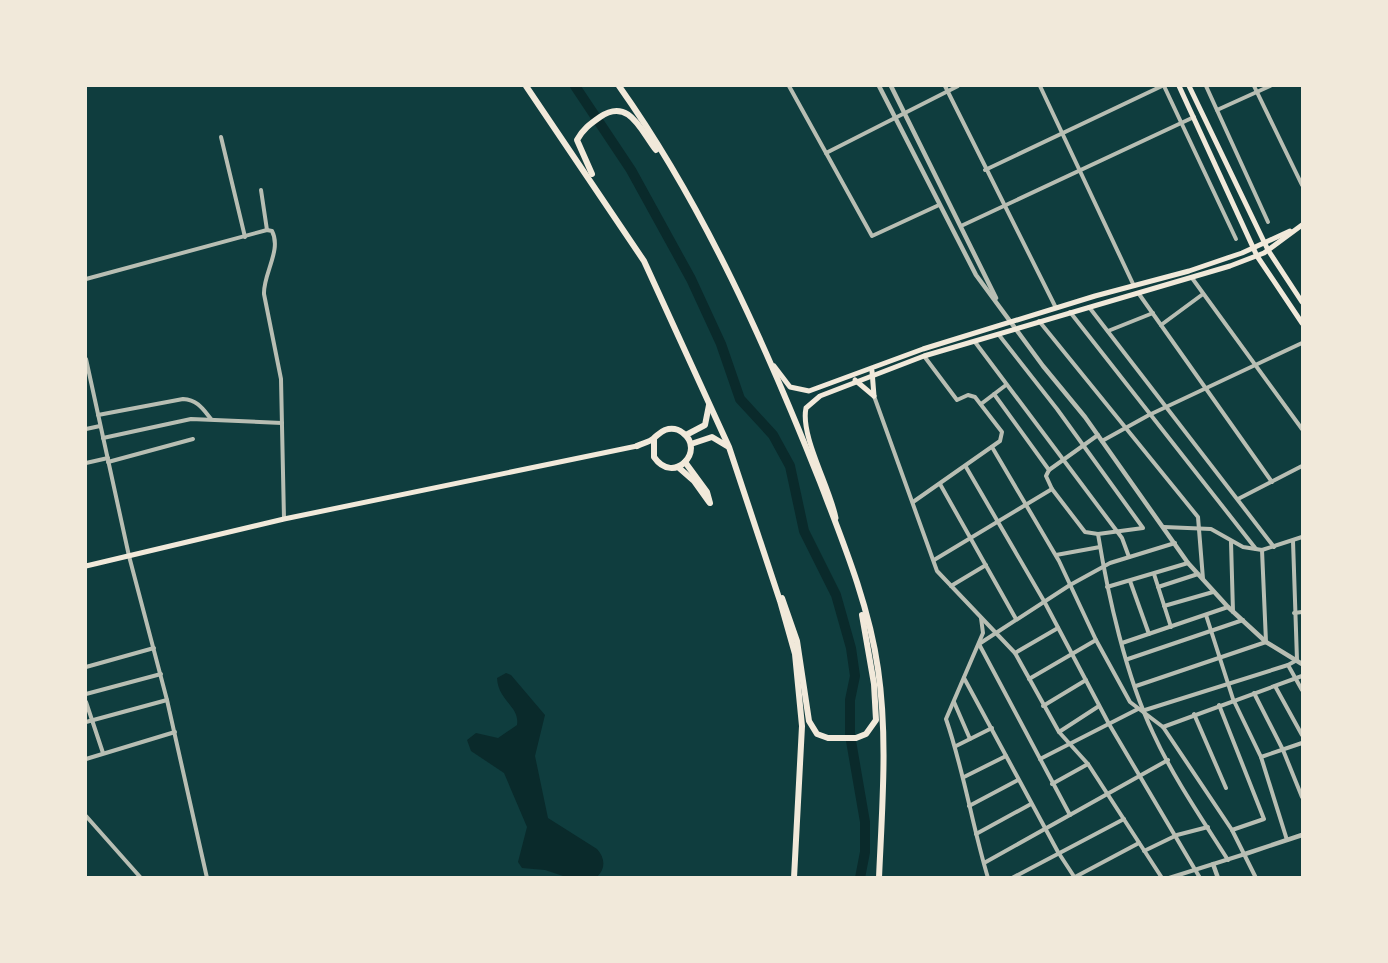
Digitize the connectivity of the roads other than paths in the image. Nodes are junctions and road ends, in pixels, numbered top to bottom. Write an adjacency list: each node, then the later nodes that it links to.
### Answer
1 (526, 86): 32 (main road)
2 (619, 86): 27 (main road)
3 (789, 86): 24 (street)
4 (879, 86): 20 (street)
5 (891, 86): 18 (street)
6 (945, 86): 15 (street)
7 (958, 86): 15 (street)
8 (1040, 86): 22 (street)
9 (1163, 86): 21 (street); 22 (street)
10 (1179, 86): 19 (main road)
11 (1189, 86): 39 (main road)
12 (1206, 86): 17 (street)
13 (1254, 86): 16 (street)
14 (1270, 86): 16 (street)
15 (947, 91): 18 (street); 25 (street)
16 (1256, 92): 17 (street); 28 (street)
17 (1217, 110): 33 (street)
18 (905, 113): 20 (street); 34 (street)
19 (1194, 117): 21 (street); 40 (main road)
20 (895, 118): 24 (street); 30 (street)
21 (1182, 123): 26 (street); 38 (street)
22 (1063, 132): 25 (street); 26 (street)
23 (221, 137): 37 (street)
24 (826, 153): 30 (street)
25 (985, 170): 31 (street)
26 (1082, 171): 31 (street); 45 (street)
27 (674, 174): 32 (main road); 57 (main road)
28 (1302, 185)
29 (261, 190): 36 (street)
30 (939, 205): 49 (street)
31 (1004, 206): 34 (street); 51 (street)
32 (612, 209): 73 (main road)
33 (1268, 222)
34 (961, 226): 49 (street)
35 (1302, 227): 39 (main road); 41 (main road)
36 (267, 230): 37 (street); 79 (street)
37 (245, 237): 44 (street)
38 (1236, 239)
39 (1264, 241): 40 (main road); 41 (main road)
40 (1253, 247): 42 (main road); 45 (main road)
41 (1268, 250): 42 (main road); 48 (main road)
42 (1257, 256): 43 (main road); 56 (main road)
43 (1192, 278): 46 (main road); 47 (street)
44 (86, 279)
45 (1134, 286): 51 (main road)
46 (1139, 294): 50 (main road); 53 (street)
47 (1203, 294): 58 (street); 66 (street)
48 (1302, 302)
49 (999, 306): 55 (street)
50 (1089, 306): 52 (main road); 60 (street)
51 (1056, 308): 55 (main road)
52 (1070, 311): 54 (main road); 76 (street)
53 (1153, 313): 58 (street); 60 (street)
54 (1039, 321): 59 (main road); 81 (street)
55 (1013, 323): 59 (street); 67 (main road)
56 (1302, 323)
57 (751, 325): 68 (main road); 114 (main road)
58 (1161, 325): 70 (street)
59 (1016, 330): 61 (main road); 85 (street)
60 (1108, 332): 75 (street)
61 (999, 335): 62 (main road); 92 (street)
62 (975, 342): 64 (main road); 69 (street)
63 (1302, 343): 66 (street)
64 (924, 356): 67 (main road); 74 (street)
65 (86, 359): 77 (street)
66 (1256, 367): 70 (street); 83 (street)
67 (873, 371): 68 (main road); 72 (main road)
68 (854, 378): 72 (main road); 114 (main road)
69 (1006, 385): 71 (street); 97 (street)
70 (1207, 390): 75 (street); 104 (street)
71 (994, 394): 74 (street); 103 (street)
72 (874, 396): 108 (street)
73 (710, 402): 84 (main road); 93 (main road)
74 (981, 404): 94 (street)
75 (1166, 407): 76 (street); 107 (street)
76 (1149, 415): 81 (street); 124 (street)
77 (98, 416): 78 (street); 80 (street)
78 (212, 420): 79 (street); 86 (street)
79 (282, 423): 110 (street)
80 (100, 426): 82 (street); 86 (street)
81 (1125, 427): 89 (street); 113 (street)
82 (86, 429)
83 (1302, 429)
84 (686, 435): 87 (main road); 90 (main road)
85 (1098, 435): 89 (street); 92 (street)
86 (103, 438): 96 (street)
87 (654, 439): 91 (main road); 95 (main road)
88 (193, 440): 96 (street)
89 (1102, 441): 112 (street)
90 (691, 444): 93 (main road); 98 (main road)
91 (638, 446): 95 (main road); 110 (main road)
92 (1083, 446): 97 (street); 115 (street)
93 (729, 447): 134 (main road)
94 (992, 447): 102 (street); 109 (street)
95 (652, 452): 101 (main road)
96 (108, 460): 99 (street); 127 (street)
97 (1062, 460): 103 (street); 115 (street)
98 (685, 462): 101 (main road); 101 (main road)
99 (86, 463)
100 (1302, 466): 104 (street)
101 (678, 467)
102 (966, 467): 105 (street); 111 (street)
103 (1049, 470): 106 (street)
104 (1272, 482): 107 (street)
105 (940, 484): 108 (street); 117 (street)
106 (1052, 489): 109 (street); 116 (street)
107 (1238, 499): 123 (street)
108 (913, 502): 129 (street)
109 (1026, 505): 111 (street); 126 (street)
110 (284, 519): 127 (main road)
111 (998, 521): 117 (street); 145 (street)
112 (1164, 527): 113 (street); 121 (street)
113 (1201, 528): 120 (street); 137 (street)
114 (838, 530): 139 (main road)
115 (1116, 532): 116 (street); 128 (street)
116 (1098, 534): 122 (street)
117 (971, 537): 129 (street); 131 (street)
118 (1302, 537): 119 (street)
119 (1293, 540): 123 (street); 150 (street)
120 (1231, 542): 124 (street); 148 (street)
121 (1175, 543): 128 (street); 130 (street)
122 (1100, 547): 126 (street); 133 (street)
123 (1274, 547): 125 (street)
124 (1256, 549): 125 (street)
125 (1262, 550): 161 (street)
126 (1056, 555): 140 (street)
127 (129, 556): 132 (main road); 166 (street)
128 (1129, 557): 133 (street)
129 (934, 560): 141 (street)
130 (1188, 563): 135 (street); 136 (street)
131 (986, 565): 141 (street); 153 (street)
132 (86, 566)
133 (1104, 568): 140 (street); 142 (street)
134 (770, 572): 139 (main road); 246 (main road)
135 (1154, 574): 138 (street); 143 (street)
136 (1198, 574): 137 (street); 143 (street)
137 (1203, 580): 144 (street)
138 (1130, 581): 142 (street); 159 (street)
139 (856, 582): 247 (main road)
140 (1070, 585): 145 (street); 160 (street)
141 (951, 586): 152 (street)
142 (1107, 587): 162 (street)
143 (1158, 587): 146 (street)
144 (1213, 592): 146 (street); 147 (street)
145 (1044, 601): 153 (street); 156 (street)
146 (1164, 606): 155 (street)
147 (1228, 607): 148 (street); 151 (street)
148 (1233, 612): 154 (street)
149 (1302, 612): 150 (street)
150 (1294, 613): 165 (street)
151 (1206, 615): 155 (street); 157 (street)
152 (981, 618): 158 (street); 163 (street)
153 (1016, 619): 158 (street)
154 (1243, 620): 157 (street); 161 (street)
155 (1171, 627): 159 (street)
156 (1058, 628): 167 (street); 168 (street)
157 (1211, 630): 169 (street); 170 (street)
158 (996, 631): 163 (street); 167 (street)
159 (1149, 634): 162 (street)
160 (1096, 640): 168 (street); 194 (street)
161 (1266, 642): 169 (street); 171 (street)
162 (1122, 643): 170 (street)
163 (979, 644): 177 (street); 213 (street)
164 (1302, 645): 165 (street)
165 (1297, 646): 171 (street)
166 (154, 648): 174 (street); 175 (street)
167 (1016, 653): 178 (street)
168 (1072, 654): 178 (street); 180 (street)
169 (1220, 657): 181 (street); 182 (street)
170 (1128, 659): 182 (street)
171 (1297, 660): 172 (street); 173 (street)
172 (1302, 664)
173 (1288, 665): 179 (street); 181 (street)
174 (86, 667)
175 (161, 674): 186 (street); 188 (street)
176 (1302, 676): 179 (street)
177 (964, 678): 190 (street); 200 (street)
178 (1029, 679): 192 (street)
179 (1295, 679): 183 (street); 184 (street)
180 (1086, 680): 192 (street); 193 (street)
181 (1228, 684): 187 (street); 194 (street)
182 (1136, 686): 194 (street)
183 (1275, 686): 185 (street); 203 (street)
184 (1302, 690)
185 (1254, 693): 187 (street); 208 (street)
186 (86, 694)
187 (1233, 699): 191 (street); 211 (street)
188 (167, 700): 196 (street); 201 (street)
189 (86, 702): 196 (street)
190 (954, 702): 204 (street); 207 (street)
191 (1219, 705): 195 (street); 230 (street)
192 (1043, 706): 202 (street)
193 (1099, 706): 198 (street); 202 (street)
194 (1141, 710): 198 (street); 199 (street); 214 (street)
195 (1194, 714): 199 (street); 220 (street)
196 (92, 721): 197 (street); 209 (street)
197 (86, 722)
198 (1109, 724): 205 (street); 217 (street)
199 (1163, 727): 230 (street)
200 (992, 728): 204 (street); 210 (street)
201 (175, 732): 209 (street); 245 (street)
202 (1059, 732): 205 (street)
203 (1302, 735)
204 (970, 739): 207 (street)
205 (1070, 743): 213 (street); 215 (street)
206 (1302, 743): 208 (street)
207 (956, 746): 216 (street)
208 (1283, 750): 211 (street); 222 (street)
209 (103, 753): 212 (street)
210 (1006, 756): 216 (street); 218 (street)
211 (1261, 758): 234 (street)
212 (86, 759)
213 (1040, 759): 219 (street)
214 (1168, 760): 217 (street); 228 (street)
215 (1088, 764): 219 (street); 221 (street)
216 (964, 777): 224 (street)
217 (1140, 777): 221 (street); 232 (street)
218 (1018, 780): 223 (street); 224 (street)
219 (1053, 784): 225 (street)
220 (1226, 788)
221 (1109, 795): 225 (street); 227 (street)
222 (1302, 797)
223 (1031, 804): 229 (street); 231 (street)
224 (969, 806): 231 (street)
225 (1070, 815): 229 (street)
226 (86, 816): 244 (street)
227 (1124, 819): 235 (street); 237 (street)
228 (1208, 827): 232 (street); 239 (street)
229 (1046, 829): 237 (street); 240 (street)
230 (1232, 830): 238 (street)
231 (976, 834): 240 (street)
232 (1177, 835): 236 (street); 242 (street)
233 (1302, 835): 234 (street)
234 (1287, 840): 238 (street)
235 (1139, 843): 236 (street); 243 (street)
236 (1144, 851): 250 (street)
237 (1058, 852): 243 (street); 249 (street)
238 (1245, 854): 239 (street); 254 (street)
239 (1228, 860): 241 (street)
240 (984, 863): 248 (street)
241 (1213, 864): 242 (street); 253 (street)
242 (1196, 870): 251 (street); 252 (street)
243 (1075, 877)
244 (141, 878)
245 (207, 878)
246 (794, 878)
247 (879, 878)
248 (988, 878)
249 (1012, 878)
250 (1162, 878)
251 (1169, 878)
252 (1200, 878)
253 (1218, 878)
254 (1256, 878)

